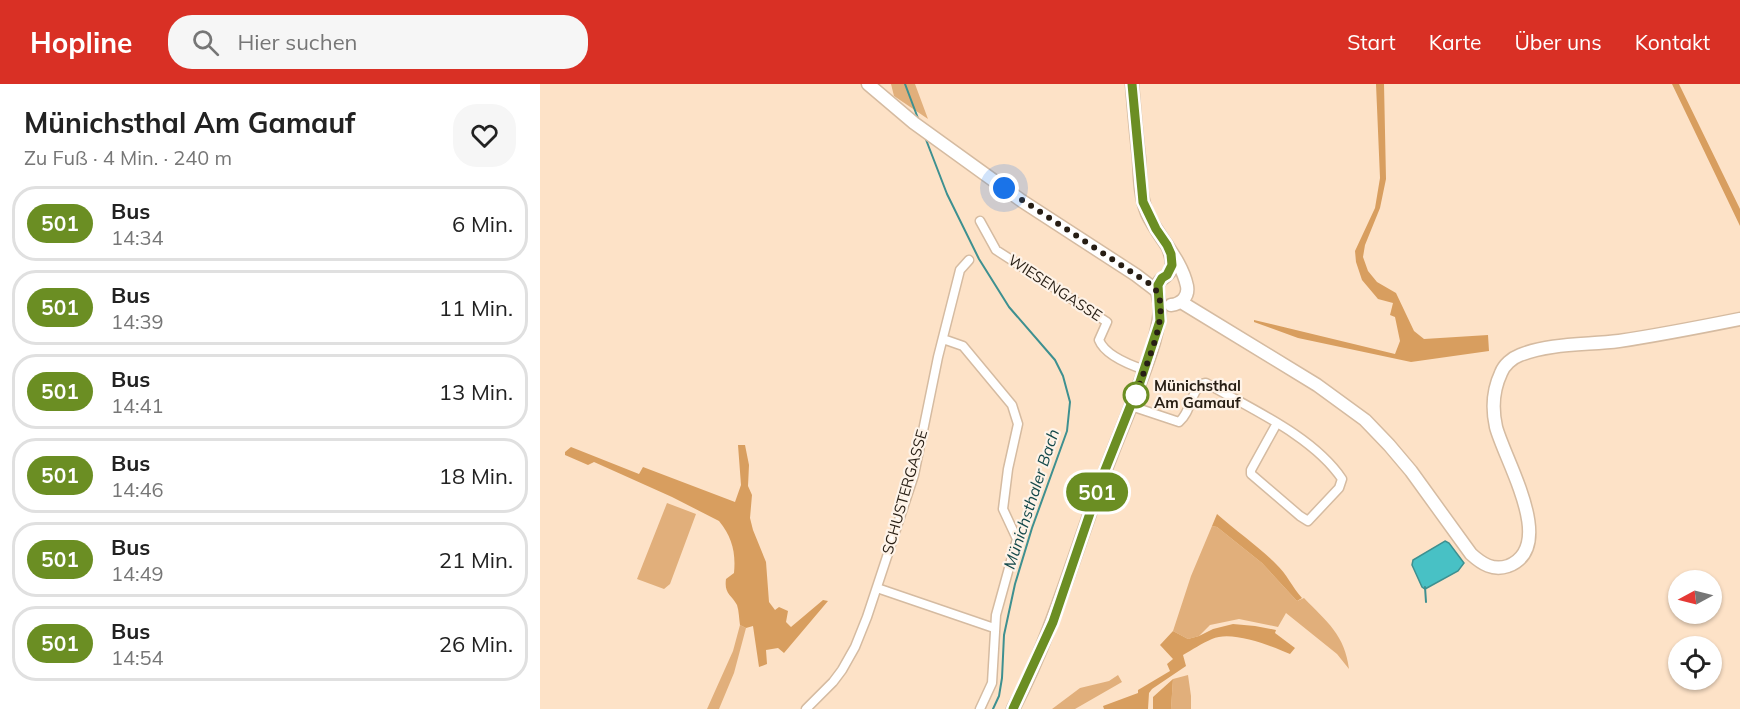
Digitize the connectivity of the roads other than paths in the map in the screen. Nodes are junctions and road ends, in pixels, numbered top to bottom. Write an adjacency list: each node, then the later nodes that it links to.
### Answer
1 (868, 84): 6 (street)
2 (1132, 84): 4 (street)
3 (980, 221): 15 (street, WIESENGASSE)
4 (1167, 245): 7 (street); 8 (street)
5 (969, 260): 14 (street, SCHUSTERGASSE)
6 (1136, 275): 7 (street); 9 (street)
7 (1166, 276): 8 (street); 9 (street)
8 (1186, 284): 10 (street); 11 (street)
9 (1158, 294): 10 (street); 13 (street)
10 (1176, 303): 11 (street); 13 (street)
11 (1202, 313): 12 (street)
12 (1740, 319)
13 (1160, 321): 15 (street)
14 (942, 339): 18 (street, SCHUSTERGASSE); 19 (street)
15 (1145, 369): 16 (street)
16 (1131, 406): 17 (street); 22 (street)
17 (1277, 423): 17 (street)
18 (877, 588): 19 (street); 20 (street, SCHUSTERGASSE)
19 (994, 628): 21 (street)
20 (806, 709)
21 (980, 709)
22 (1013, 709)

